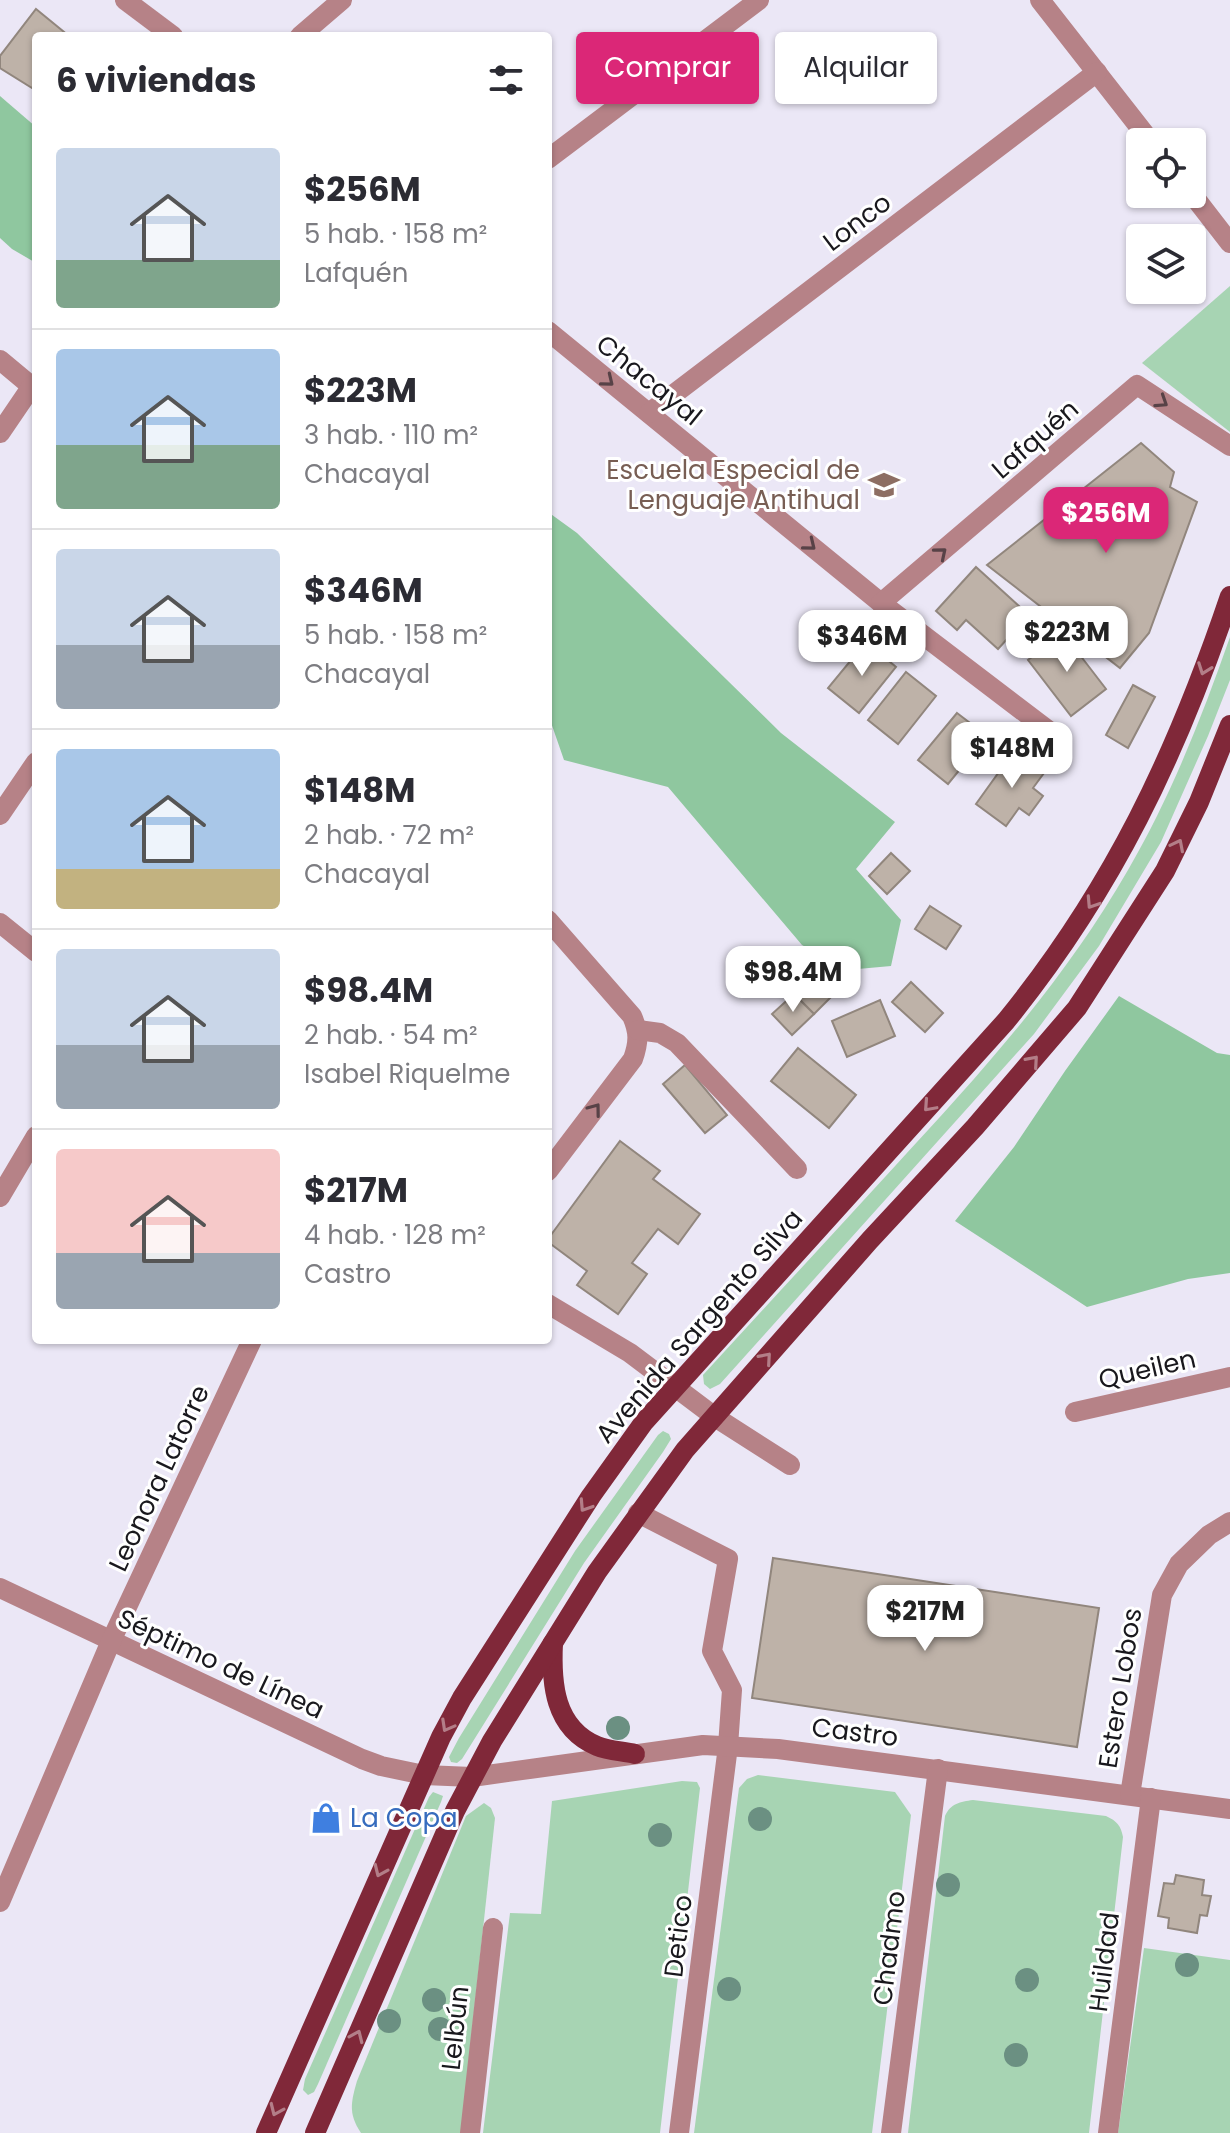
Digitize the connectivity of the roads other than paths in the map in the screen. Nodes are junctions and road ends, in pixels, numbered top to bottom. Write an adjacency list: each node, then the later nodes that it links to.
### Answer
1 (125, 0): 5 (street)
2 (342, 0): 6 (street)
3 (759, 0): 9 (street)
4 (1040, 0): 7 (street)
5 (168, 32)
6 (305, 32)
7 (1097, 72): 8 (street); 16 (street, Lonco)
8 (1140, 128)
9 (552, 156)
10 (1203, 208): 11 (street)
11 (1230, 243)
12 (552, 334): 16 (street, Chacayal, one-way to 16)
13 (0, 360): 14 (street)
14 (32, 386)
15 (32, 391): 17 (street)
16 (649, 413): 20 (street, Chacayal, one-way to 20)
17 (0, 433)
18 (1230, 446): 20 (street, Lafquén, one-way to 18)
19 (1230, 596): 36 (main road, Avenida Sargento Silva, one-way to 36)
20 (881, 603): 22 (street, Chacayal)
21 (1230, 725): 38 (main road, one-way to 21)
22 (1057, 737)
23 (32, 768): 24 (street)
24 (0, 815)
25 (0, 923): 27 (street)
26 (552, 925): 28 (street)
27 (32, 949)
28 (638, 1030): 30 (street, one-way to 28); 31 (street)
29 (32, 1143): 32 (street)
30 (552, 1166)
31 (797, 1169)
32 (0, 1197)
33 (552, 1306): 36 (street)
34 (250, 1344): 43 (street, Leonora Latorre)
35 (1230, 1377): 37 (street, Queilen)
36 (677, 1386): 38 (street); 48 (main road, Avenida Sargento Silva, one-way to 48)
37 (1075, 1412)
38 (715, 1417): 39 (street); 40 (main road)
39 (790, 1465)
40 (638, 1513): 44 (main road); 45 (street, Detico)
41 (1230, 1522): 50 (street, Estero Lobos)
42 (0, 1588): 43 (street, Séptimo de Línea)
43 (111, 1641): 48 (street, Séptimo de Línea); 53 (street, Leonora Latorre)
44 (553, 1641): 46 (main road); 49 (main road)
45 (728, 1746): 46 (street, Castro); 47 (street, Castro); 58 (street, Detico)
46 (635, 1754): 49 (street, Castro)
47 (938, 1769): 50 (street, Castro); 59 (street, Chadmo)
48 (424, 1775): 49 (street, Séptimo de Línea); 55 (main road, Avenida Sargento Silva, one-way to 55)
49 (472, 1777): 56 (main road, one-way to 49)
50 (1130, 1795): 51 (street, Castro)
51 (1151, 1798): 52 (street, Castro); 60 (street, Huildad)
52 (1230, 1809)
53 (0, 1902)
54 (493, 1928): 57 (street, Lelbún)
55 (266, 2133)
56 (315, 2133)
57 (470, 2133)
58 (679, 2133)
59 (891, 2133)
60 (1108, 2133)

